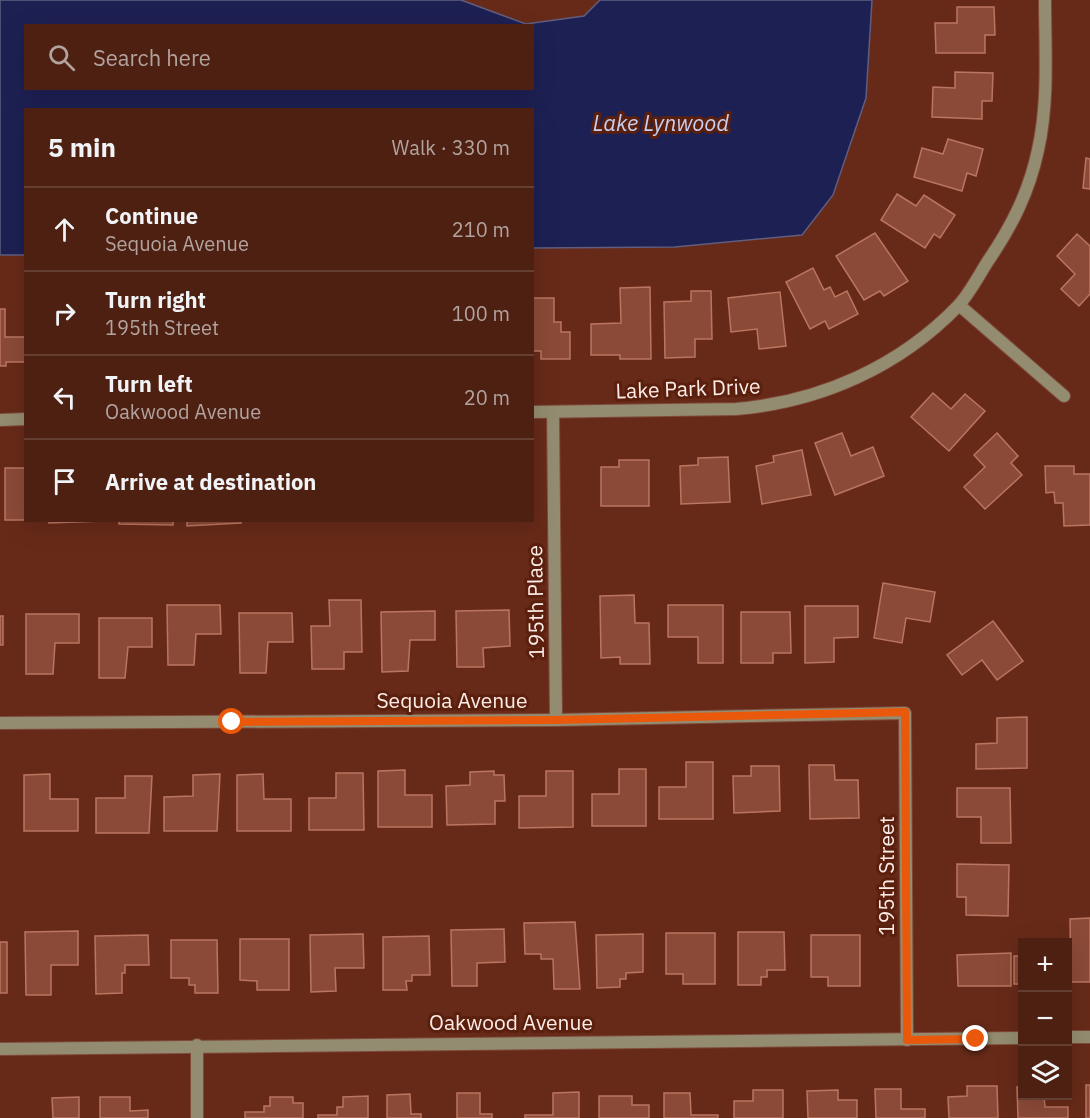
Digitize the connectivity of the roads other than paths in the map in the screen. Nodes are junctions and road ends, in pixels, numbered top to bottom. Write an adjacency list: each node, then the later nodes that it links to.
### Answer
1 (1045, 0): 2 (street, Lake Park Drive)
2 (959, 305): 3 (street); 5 (street, Lake Park Drive)
3 (1064, 396)
4 (534, 412): 5 (street, Lake Park Drive)
5 (553, 412): 9 (street, 195th Place)
6 (24, 419): 7 (street)
7 (0, 420)
8 (905, 712): 9 (street, Sequoia Avenue); 14 (street, 195th Street)
9 (556, 720): 10 (street, Sequoia Avenue)
10 (0, 723)
11 (1072, 1037): 12 (street)
12 (1090, 1037)
13 (1018, 1038): 14 (street, Oakwood Avenue)
14 (907, 1040): 15 (street, Oakwood Avenue)
15 (197, 1046): 16 (street, Oakwood Avenue); 17 (street)
16 (0, 1049)
17 (197, 1118)

